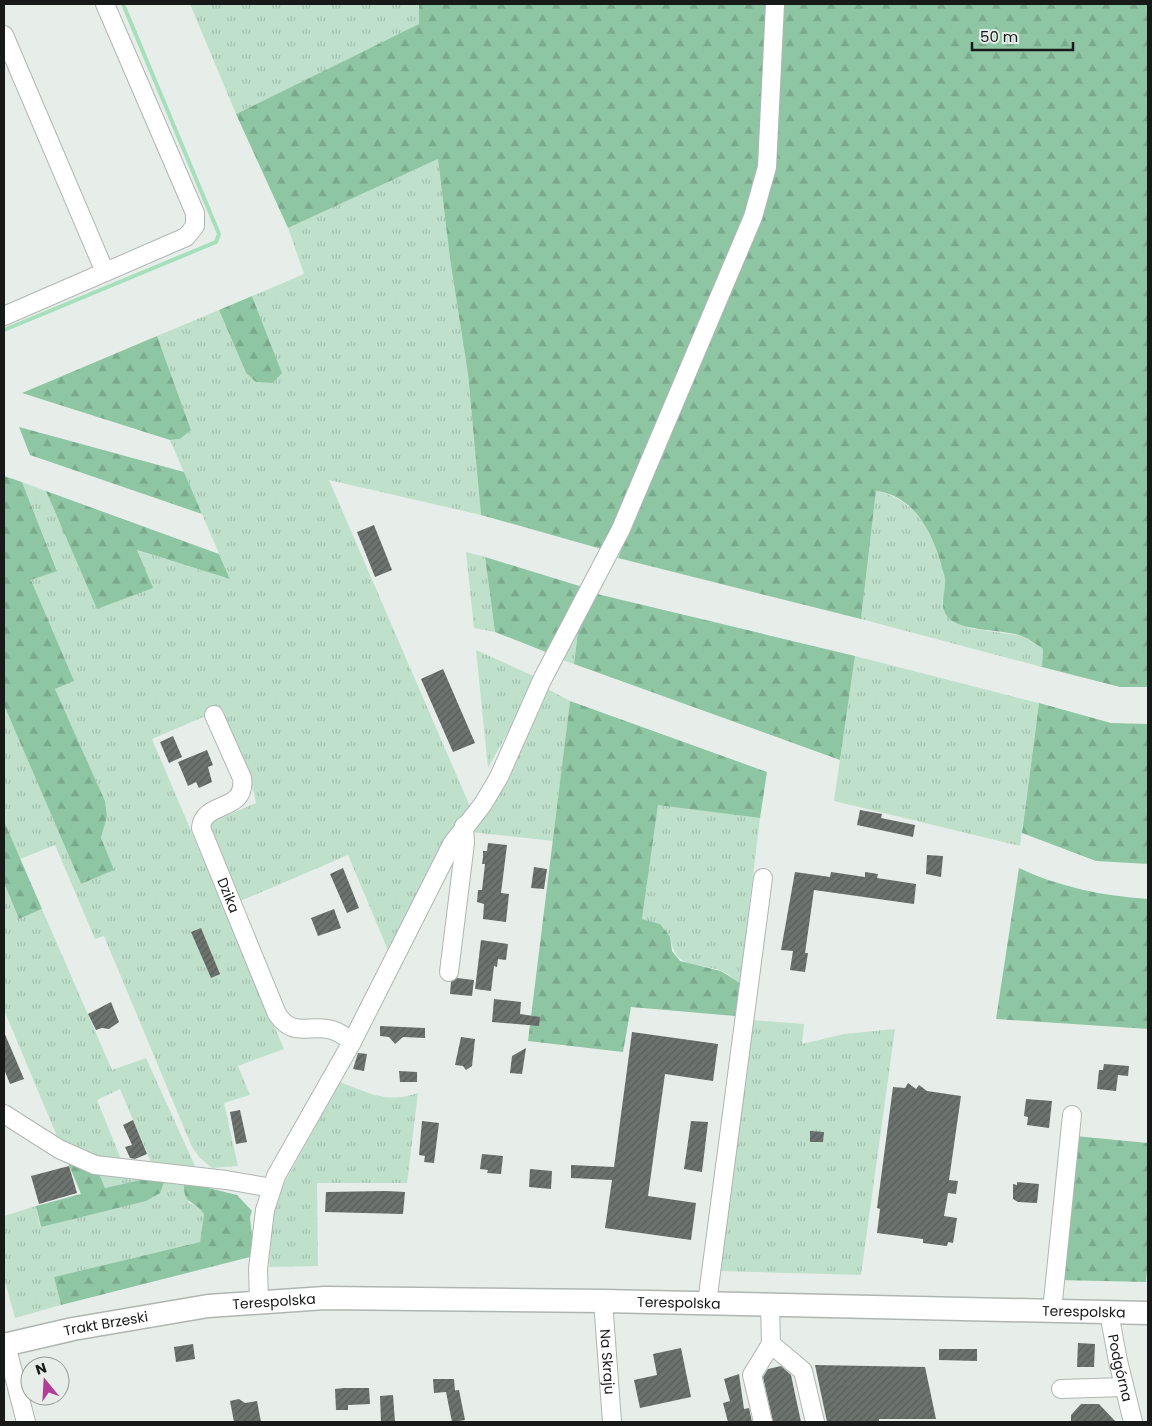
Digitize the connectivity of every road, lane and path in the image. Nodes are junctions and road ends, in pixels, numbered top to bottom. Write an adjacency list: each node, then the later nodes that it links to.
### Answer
1 (105, 4): 4 (street)
2 (775, 4): 7 (street)
3 (4, 35): 4 (street)
4 (105, 272): 5 (street)
5 (4, 316)
6 (214, 715): 10 (street, Dzika)
7 (464, 826): 9 (street); 10 (street)
8 (763, 878): 16 (street)
9 (449, 972)
10 (352, 1042): 13 (street)
11 (4, 1114): 13 (street)
12 (1072, 1115): 19 (street)
13 (272, 1188): 14 (street)
14 (259, 1301): 15 (main road, Terespolska); 18 (main road, Terespolska)
15 (603, 1301): 16 (main road, Terespolska); 27 (street, Na Skraju)
16 (707, 1303): 17 (main road, Terespolska)
17 (770, 1304): 19 (main road, Terespolska); 22 (street)
18 (208, 1306): 23 (main road, Trakt Brzeski)
19 (1052, 1311): 20 (main road, Terespolska)
20 (1109, 1312): 21 (main road, Terespolska); 24 (street, Podgórna)
21 (1148, 1313)
22 (771, 1344): 28 (street); 29 (street)
23 (5, 1345): 26 (street)
24 (1124, 1387): 25 (street); 30 (street, Podgórna)
25 (1061, 1389)
26 (26, 1422)
27 (612, 1422)
28 (763, 1422)
29 (815, 1422)
30 (1134, 1422)

